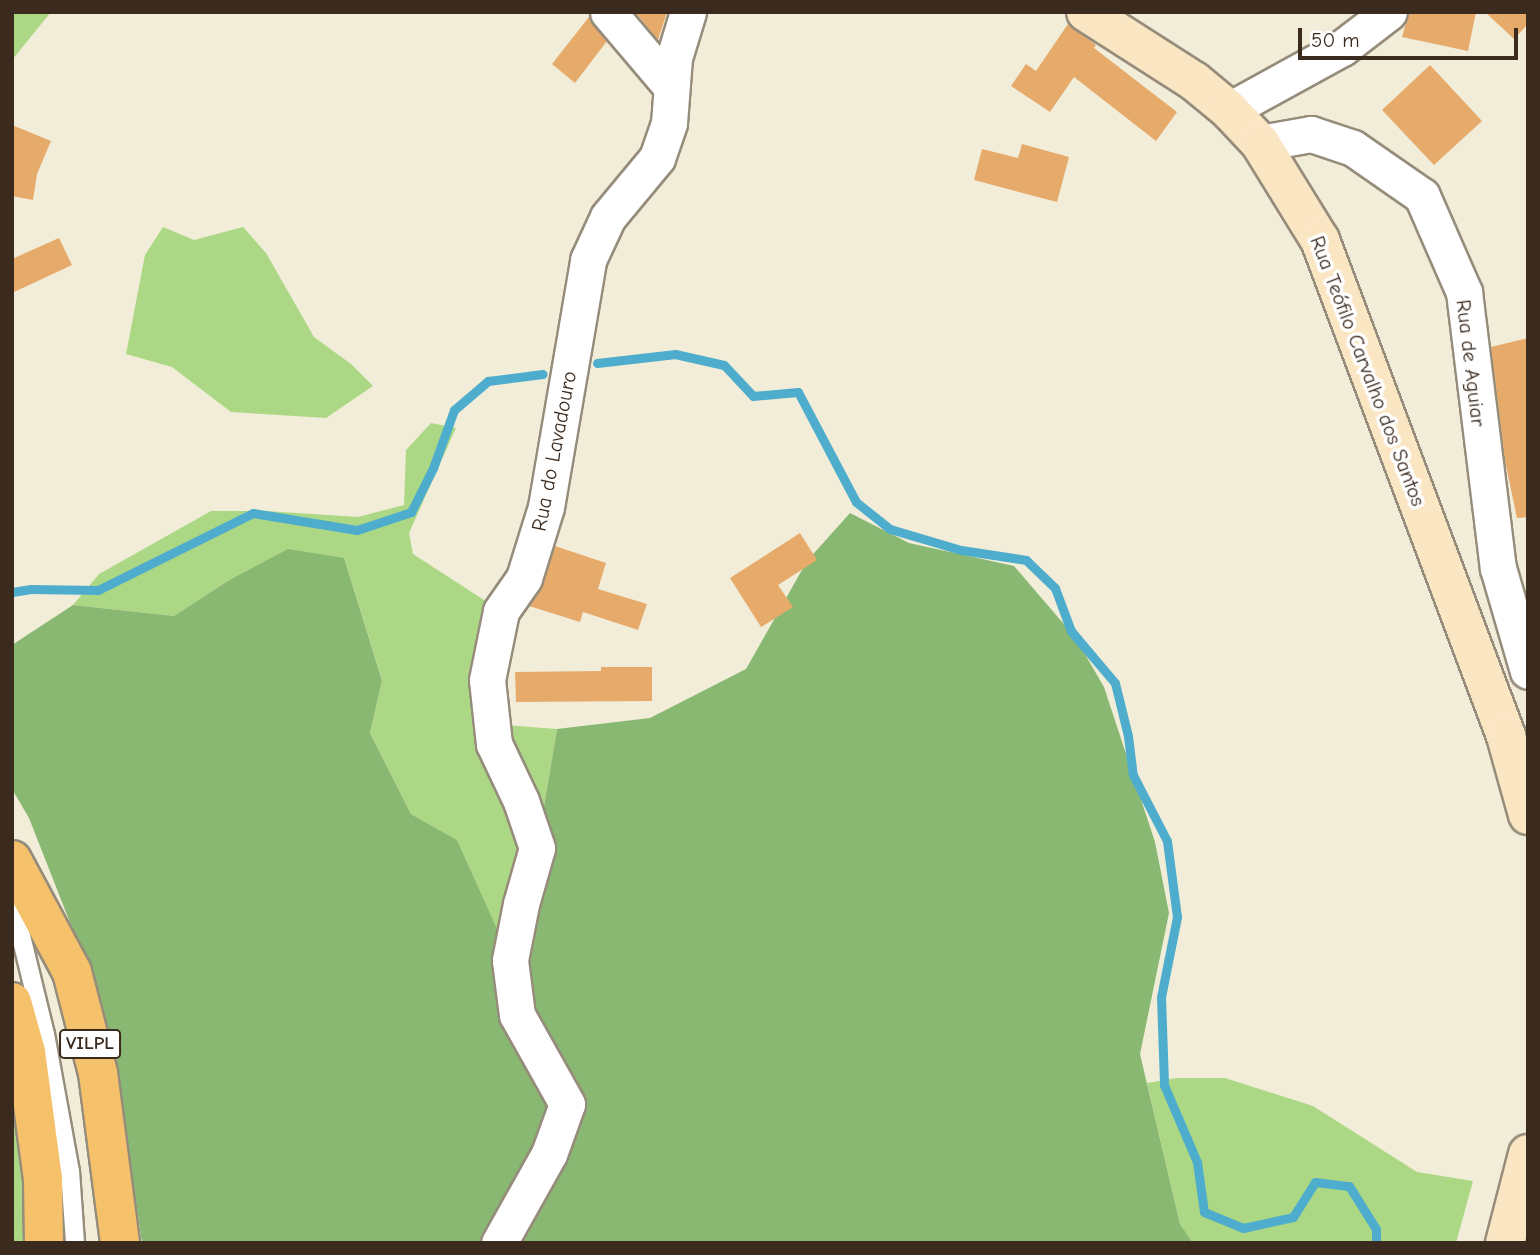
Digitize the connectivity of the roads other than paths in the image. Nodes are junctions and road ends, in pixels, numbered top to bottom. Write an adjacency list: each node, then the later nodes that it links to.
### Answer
1 (608, 12): 5 (street)
2 (688, 12): 5 (street, Rua do Lavadouro)
3 (1086, 12): 6 (main road, Rua Teófilo Carvalho dos Santos)
4 (1389, 12): 6 (street)
5 (670, 85): 18 (street, Rua do Lavadouro)
6 (1229, 110): 7 (main road, Rua Teófilo Carvalho dos Santos)
7 (1260, 143): 8 (street, Rua de Aguiar); 9 (main road, Rua Teófilo Carvalho dos Santos)
8 (1528, 671)
9 (1517, 732): 10 (main road, Rua Teófilo Carvalho dos Santos)
10 (1528, 815)
11 (12, 860): 17 (highway, VILPL)
12 (12, 899): 16 (lane, VILPL)
13 (12, 1002): 15 (highway, VILPL)
14 (1528, 1154): 19 (main road)
15 (44, 1243)
16 (75, 1243)
17 (120, 1243)
18 (499, 1243)
19 (1505, 1243)

